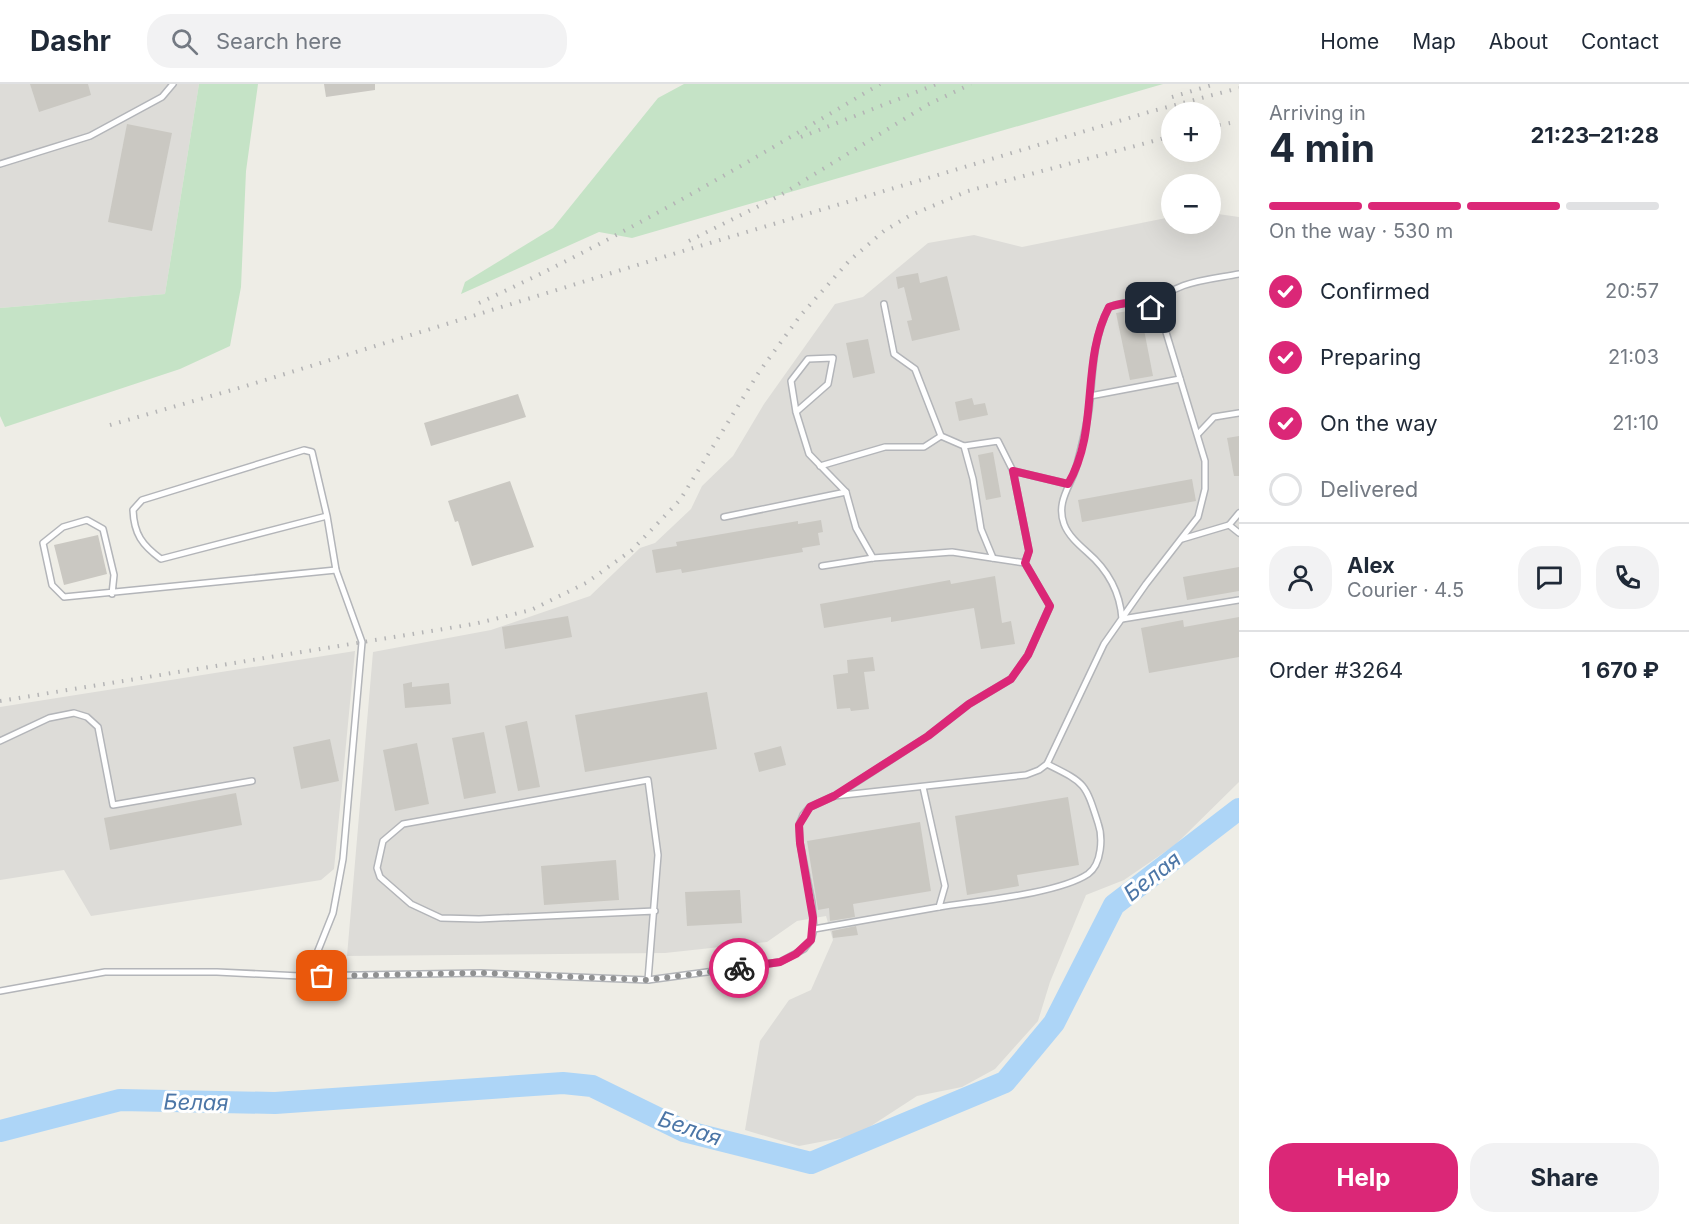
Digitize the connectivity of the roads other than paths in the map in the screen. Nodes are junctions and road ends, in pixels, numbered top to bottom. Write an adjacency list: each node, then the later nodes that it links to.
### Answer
1 (173, 84): 2 (lane)
2 (0, 164)
3 (1239, 274): 5 (lane)
4 (884, 304): 11 (lane)
5 (1151, 308): 6 (lane); 7 (lane)
6 (1180, 379): 7 (lane); 10 (lane)
7 (1090, 396): 15 (lane)
8 (796, 412): 8 (lane); 13 (lane)
9 (1239, 413): 10 (lane)
10 (1198, 434): 22 (lane)
11 (941, 436): 12 (lane); 13 (lane)
12 (964, 446): 14 (lane); 24 (lane)
13 (820, 466): 16 (lane)
14 (1013, 471): 15 (lane); 25 (lane)
15 (1068, 484): 30 (lane)
16 (846, 492): 19 (lane); 23 (lane)
17 (1239, 513): 20 (lane)
18 (327, 516): 18 (lane); 27 (lane)
19 (724, 517)
20 (1229, 525): 21 (lane); 22 (lane)
21 (1239, 533)
22 (1181, 539): 30 (lane)
23 (873, 558): 24 (lane); 26 (lane)
24 (993, 558): 25 (lane)
25 (1025, 563): 35 (lane)
26 (822, 566)
27 (336, 570): 28 (lane); 39 (lane)
28 (112, 594): 28 (lane)
29 (1239, 600): 30 (lane)
30 (1122, 619): 32 (lane)
31 (0, 741): 33 (lane)
32 (1047, 764): 34 (lane); 36 (lane)
33 (252, 781)
34 (923, 787): 35 (lane); 36 (lane)
35 (834, 796): 38 (lane)
36 (939, 907): 38 (lane)
37 (655, 911): 37 (lane); 40 (lane)
38 (814, 928): 40 (lane)
39 (300, 976): 40 (lane); 41 (lane)
40 (648, 980)
41 (0, 991)

